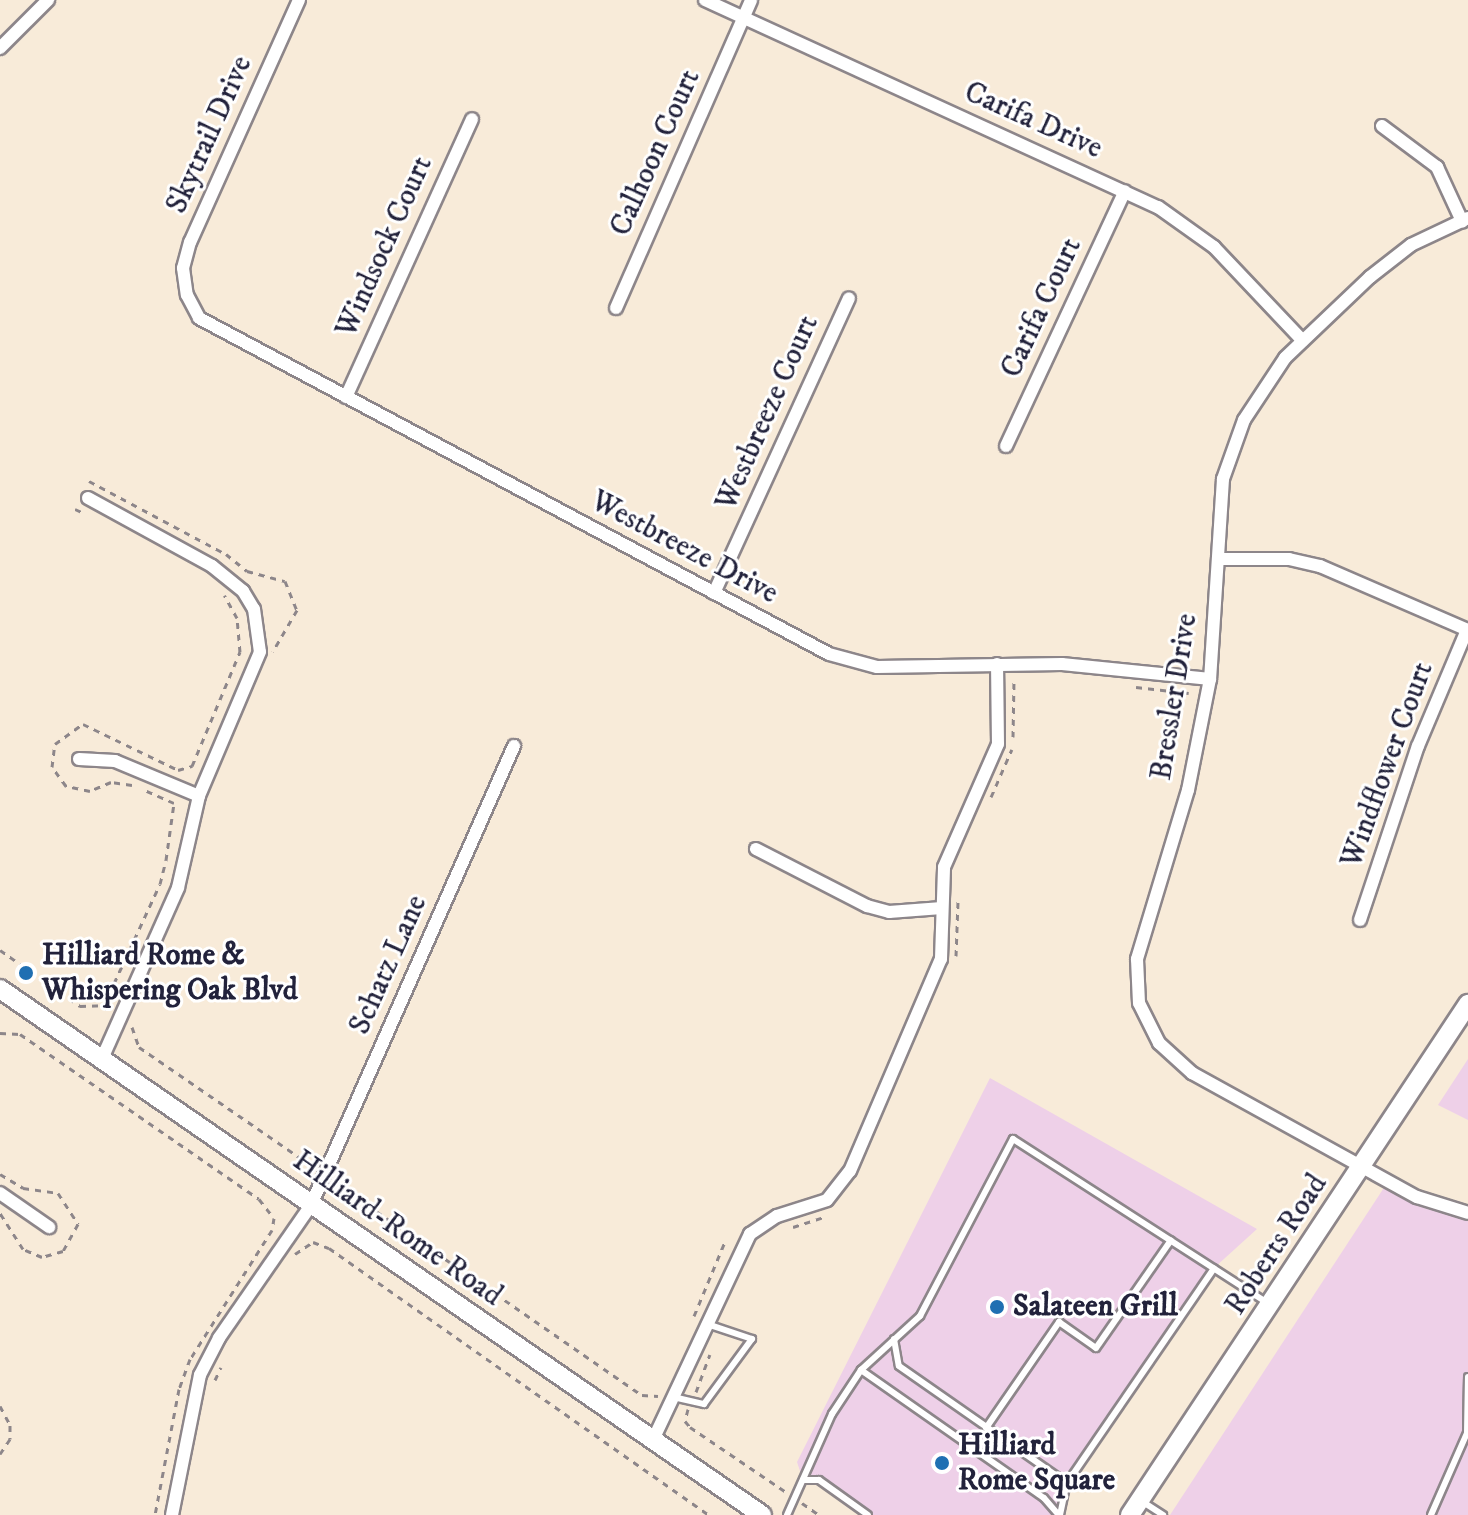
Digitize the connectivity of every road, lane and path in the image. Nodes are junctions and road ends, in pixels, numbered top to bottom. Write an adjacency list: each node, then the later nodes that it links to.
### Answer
1 (48, 0): 6 (street)
2 (299, 0): 11 (street, Skytrail Drive)
3 (705, 0): 5 (street, Carifa Drive)
4 (751, 0): 5 (street, Calhoon Court)
5 (743, 17): 9 (street, Carifa Drive); 13 (street, Calhoon Court)
6 (0, 48)
7 (472, 119): 15 (street, Windsock Court)
8 (1382, 126): 10 (street)
9 (1125, 191): 14 (street, Carifa Drive); 16 (street, Carifa Court)
10 (1465, 220): 14 (street, Bressler Drive)
11 (187, 295): 15 (street, Westbreeze Drive)
12 (849, 298): 22 (street, Westbreeze Court)
13 (616, 308)
14 (1303, 341): 20 (street, Bressler Drive)
15 (346, 397): 22 (street, Westbreeze Drive)
16 (1006, 446)
17 (88, 498): 28 (street)
18 (75, 509): 19 (path)
19 (88, 515)
20 (1219, 559): 23 (street); 25 (street, Bressler Drive)
21 (219, 589): 34 (path)
22 (714, 593): 24 (street, Westbreeze Drive)
23 (1467, 630): 31 (street, Windflower Court)
24 (997, 664): 25 (street, Westbreeze Drive); 30 (street)
25 (1210, 679): 39 (street, Bressler Drive)
26 (514, 746): 42 (street, Schatz Lane)
27 (79, 759): 28 (street)
28 (199, 796): 38 (street)
29 (756, 849): 30 (street)
30 (942, 908): 50 (street)
31 (1360, 920)
32 (0, 950): 34 (path)
33 (1, 990): 38 (main road, Hilliard-Rome Road)
34 (104, 1005): 36 (path)
35 (1467, 1006): 39 (main road, Roberts Road)
36 (107, 1010)
37 (0, 1033): 65 (path)
38 (102, 1059): 42 (main road, Hilliard-Rome Road)
39 (1361, 1166): 43 (street, Bressler Drive); 49 (main road, Roberts Road)
40 (337, 1184): 57 (path)
41 (0, 1193): 44 (street)
42 (311, 1205): 60 (main road, Hilliard-Rome Road); 66 (street, Schatz Lane)
43 (1468, 1213)
44 (49, 1227)
45 (726, 1239): 51 (path)
46 (1171, 1240): 48 (lane); 52 (lane); 59 (lane)
47 (288, 1263): 67 (path)
48 (1214, 1268): 49 (lane); 63 (lane)
49 (1271, 1306): 64 (main road, Roberts Road)
50 (707, 1324): 57 (street); 57 (lane)
51 (690, 1325)
52 (894, 1339): 54 (lane); 59 (lane)
53 (226, 1357): 56 (path)
54 (861, 1370): 62 (lane); 71 (lane)
55 (1468, 1377): 73 (lane)
56 (215, 1380)
57 (667, 1395): 60 (street)
58 (0, 1406): 61 (path)
59 (986, 1428): 63 (lane)
60 (653, 1440): 68 (main road, Hilliard-Rome Road)
61 (0, 1454)
62 (803, 1480): 69 (lane); 70 (lane)
63 (1067, 1483): 71 (lane)
64 (1134, 1508): 72 (lane)
65 (155, 1515)
66 (172, 1515)
67 (709, 1515)
68 (762, 1515)
69 (787, 1515)
70 (868, 1515)
71 (1059, 1515)
72 (1163, 1515)
73 (1431, 1515)

